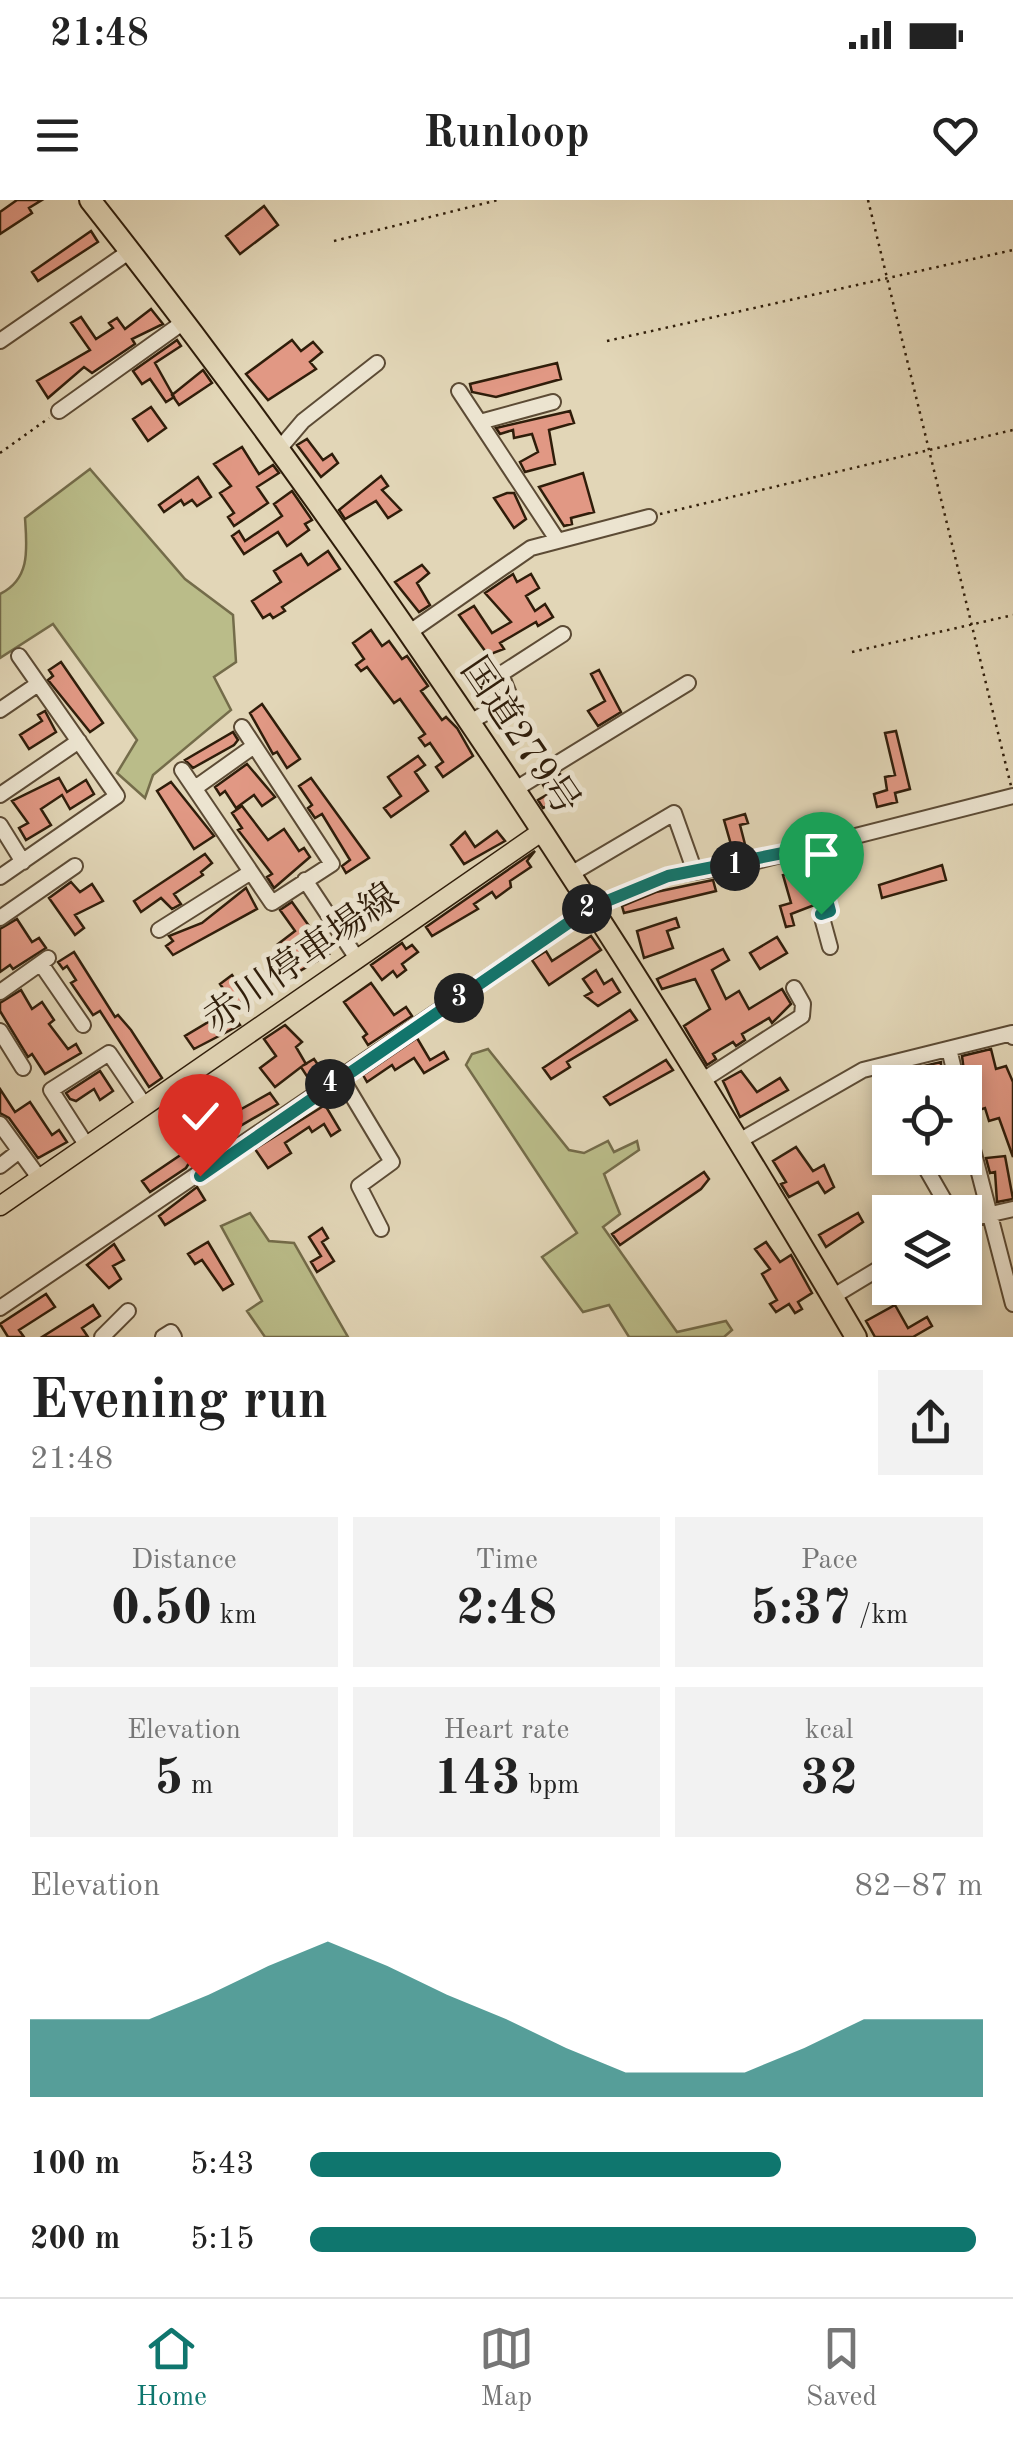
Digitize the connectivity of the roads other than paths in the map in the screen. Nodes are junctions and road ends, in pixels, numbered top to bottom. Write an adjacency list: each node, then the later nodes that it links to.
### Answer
1 (90, 200): 2 (highway, 国道279号)
2 (130, 251): 3 (highway, 国道279号); 4 (street)
3 (185, 321): 8 (street); 10 (highway, 国道279号)
4 (0, 341)
5 (377, 364): 10 (street)
6 (459, 391): 9 (street)
7 (553, 402): 9 (street)
8 (59, 411)
9 (480, 422): 12 (street)
10 (280, 448): 13 (highway, 国道279号)
11 (649, 517): 12 (street)
12 (556, 538): 13 (street)
13 (407, 634): 19 (highway, 国道279号)
14 (564, 634): 19 (street)
15 (19, 656): 16 (street)
16 (38, 684): 18 (street); 21 (street)
17 (688, 684): 25 (street)
18 (0, 710)
19 (468, 723): 25 (highway, 国道279号)
20 (242, 726): 22 (street)
21 (79, 741): 26 (street); 31 (street)
22 (254, 746): 24 (street); 37 (street)
23 (182, 770): 24 (street)
24 (195, 788): 33 (street)
25 (514, 790): 29 (highway, 国道279号)
26 (0, 795)
27 (1013, 796): 30 (street)
28 (0, 824): 31 (street)
29 (542, 832): 35 (highway, 国道279号); 42 (main road, 赤川停車場線)
30 (813, 847): 34 (street); 41 (street)
31 (24, 862): 36 (street)
32 (75, 866): 39 (street)
33 (251, 872): 37 (street); 40 (street)
34 (695, 872): 35 (street); 38 (street)
35 (569, 875): 38 (highway, 国道279号)
36 (0, 877)
37 (305, 880): 42 (street)
38 (590, 908): 52 (street); 53 (highway, 国道279号)
39 (0, 918)
40 (159, 930)
41 (830, 947)
42 (358, 960): 54 (main road, 赤川停車場線)
43 (794, 988): 53 (street)
44 (0, 992): 45 (street)
45 (83, 1026)
46 (0, 1031): 51 (street)
47 (1013, 1037): 48 (street)
48 (949, 1048): 49 (street); 50 (street)
49 (886, 1064): 56 (street)
50 (953, 1065)
51 (22, 1068)
52 (341, 1076): 66 (street); 70 (street)
53 (700, 1082): 56 (highway, 国道279号)
54 (145, 1106): 57 (main road, 赤川停車場線); 57 (street)
55 (2, 1131): 58 (street)
56 (739, 1140): 68 (highway, 国道279号)
57 (87, 1146): 61 (main road, 赤川停車場線)
58 (18, 1152): 59 (street); 61 (street)
59 (0, 1166)
60 (978, 1175): 64 (street)
61 (40, 1179): 62 (main road, 赤川停車場線)
62 (0, 1206)
63 (1013, 1209): 64 (street)
64 (987, 1215): 65 (street); 69 (street)
65 (982, 1216)
66 (381, 1229)
67 (872, 1273): 68 (street)
68 (832, 1297): 75 (highway, 国道279号)
69 (1013, 1304)
70 (0, 1308)
71 (128, 1311): 72 (street)
72 (102, 1337)
73 (164, 1337): 74 (street)
74 (174, 1337)
75 (856, 1337)

